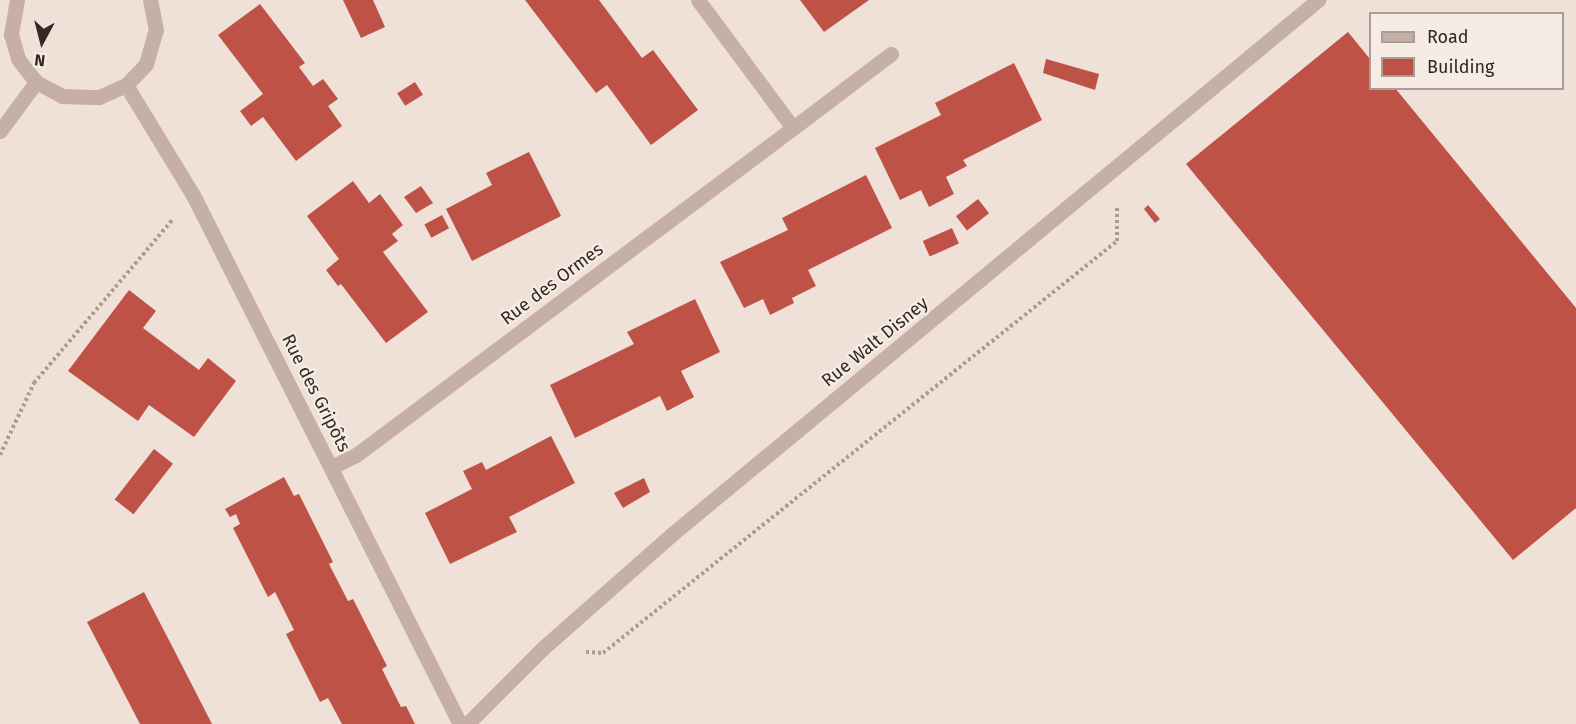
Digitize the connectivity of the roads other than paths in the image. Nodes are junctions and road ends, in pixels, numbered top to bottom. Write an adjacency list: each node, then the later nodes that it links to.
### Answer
1 (17, 0): 6 (street)
2 (150, 0): 7 (street)
3 (698, 0): 8 (street)
4 (1318, 0): 12 (street, Rue Walt Disney)
5 (891, 54): 8 (street, Rue des Ormes)
6 (36, 82): 7 (street); 9 (street)
7 (126, 85): 10 (street, Rue des Gripôts)
8 (793, 128): 10 (street, Rue des Ormes)
9 (0, 131)
10 (332, 467): 11 (street, Rue des Gripôts)
11 (460, 724)
12 (466, 724)

